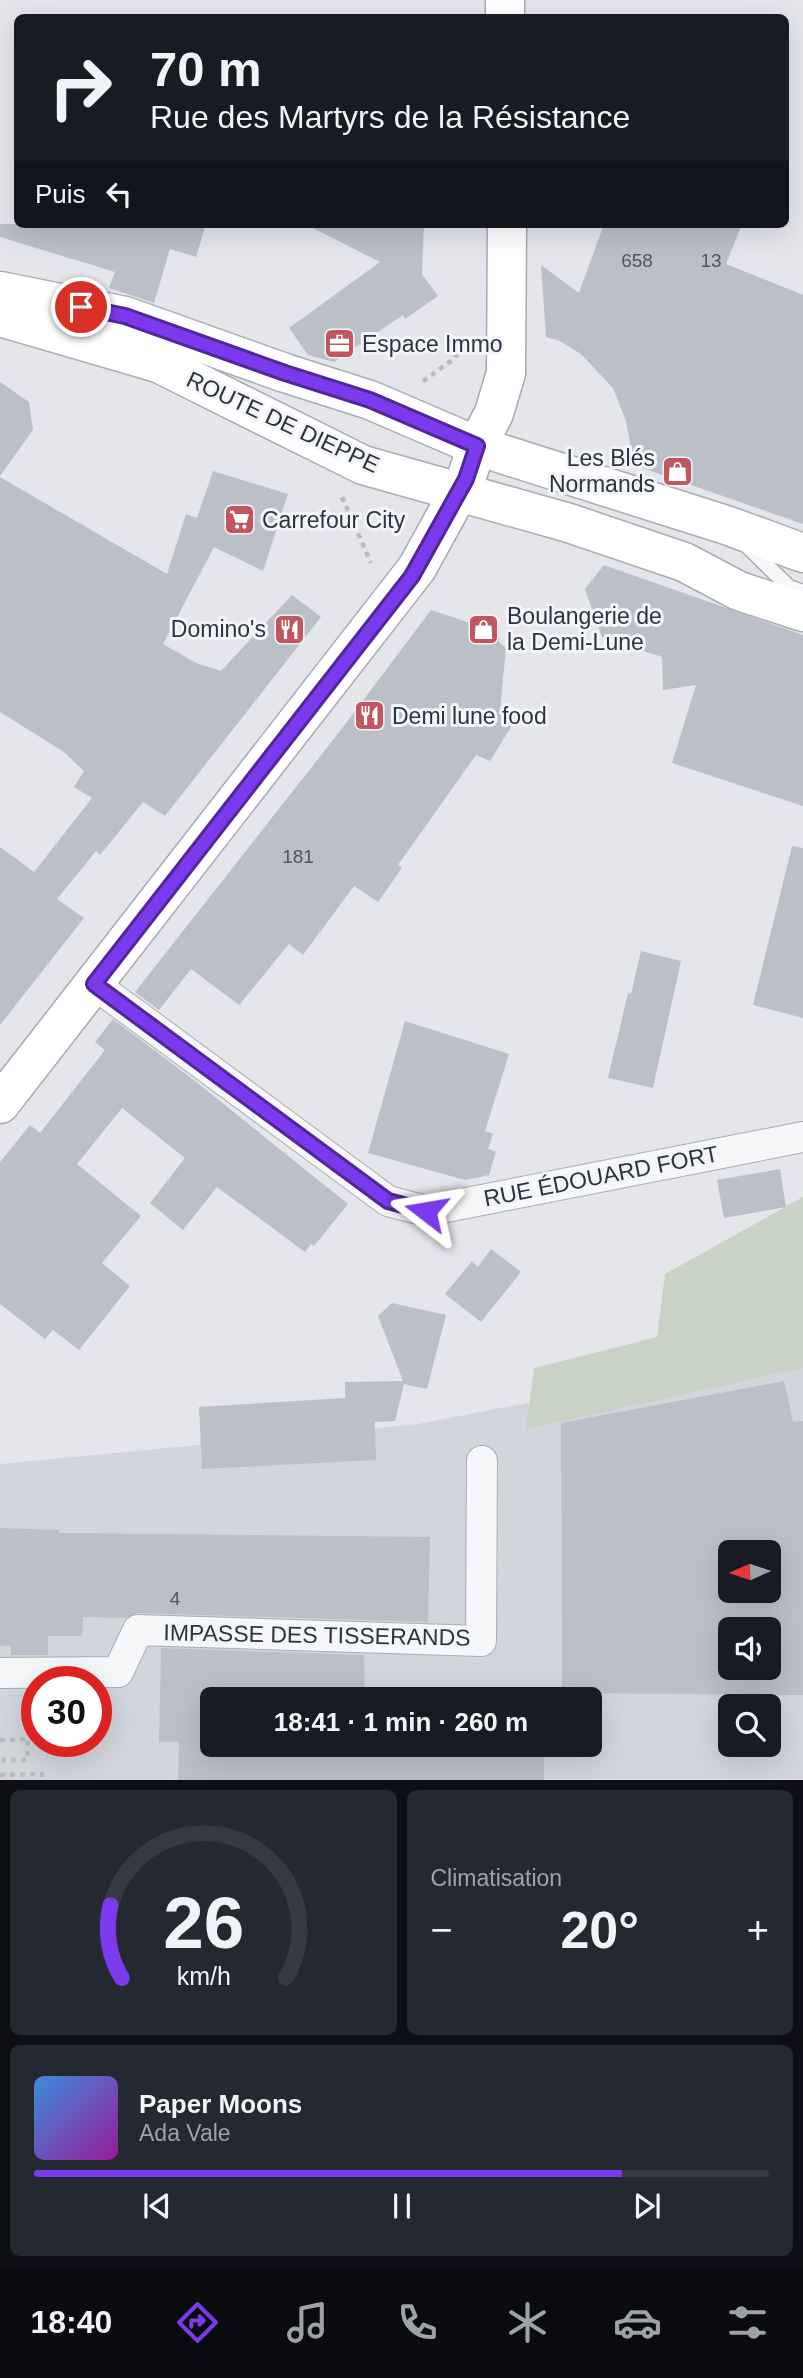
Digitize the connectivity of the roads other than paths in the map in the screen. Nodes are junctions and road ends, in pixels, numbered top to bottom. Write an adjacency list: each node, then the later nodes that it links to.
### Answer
1 (507, 228): 4 (main road)
2 (0, 290): 4 (main road, ROUTE DE DIEPPE)
3 (0, 317): 4 (main road, ROUTE DE DIEPPE)
4 (468, 472): 5 (main road, ROUTE DE DIEPPE); 8 (main road, ROUTE DE DIEPPE); 9 (main road)
5 (726, 525): 6 (main road, ROUTE DE DIEPPE); 7 (lane)
6 (803, 553)
7 (803, 592)
8 (803, 612)
9 (94, 984): 10 (main road); 11 (street, RUE ÉDOUARD FORT)
10 (0, 1104)
11 (803, 1137)
12 (482, 1461): 13 (street, IMPASSE DES TISSERANDS)
13 (0, 1674)

